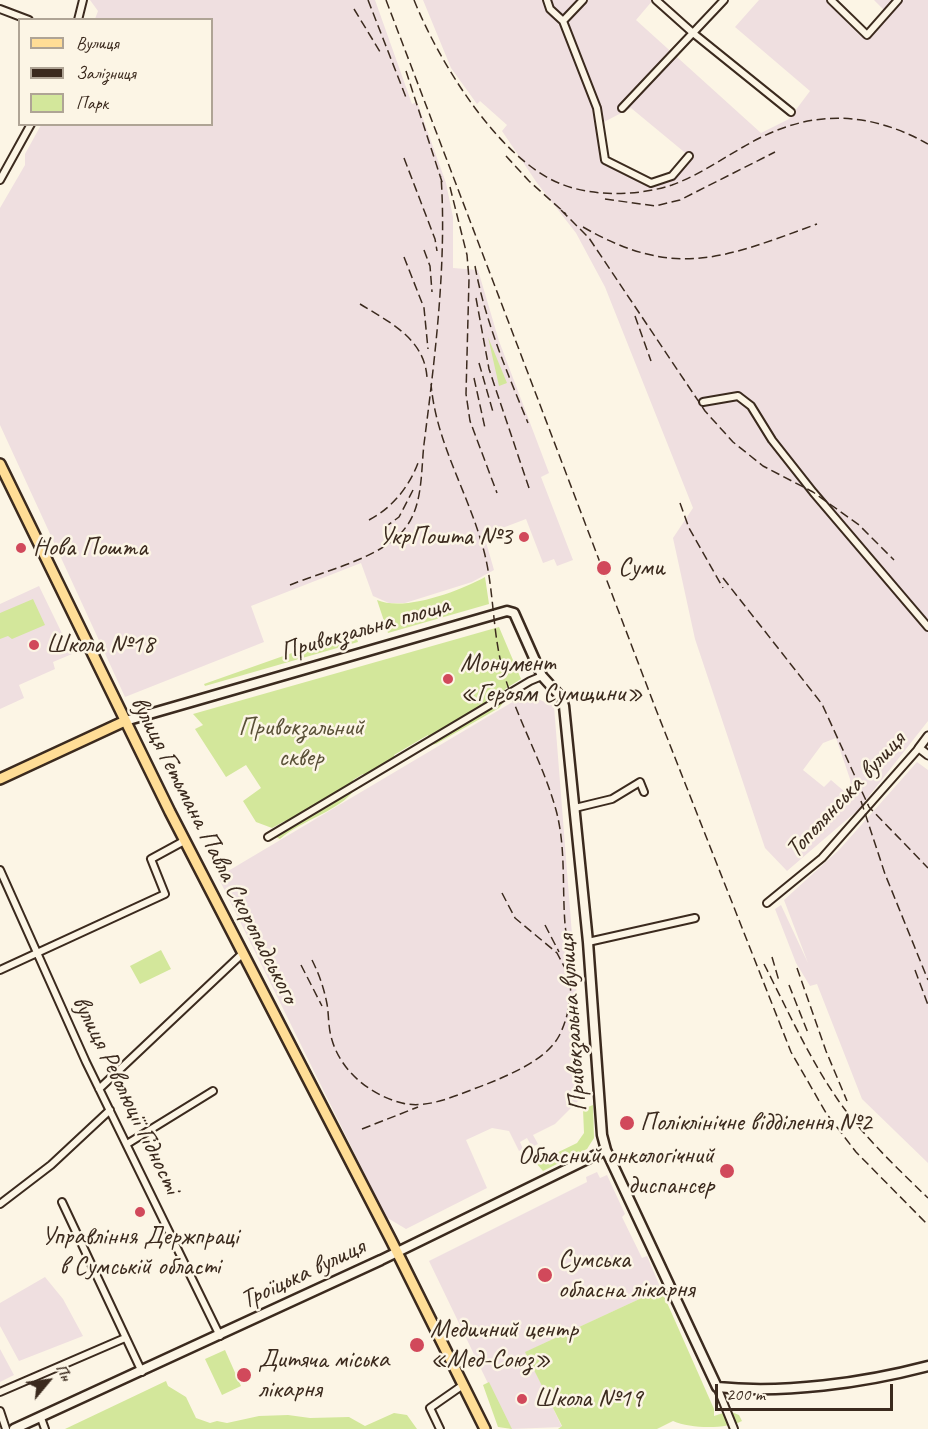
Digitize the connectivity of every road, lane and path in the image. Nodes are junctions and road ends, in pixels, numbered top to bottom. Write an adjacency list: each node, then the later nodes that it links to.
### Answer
1 (83, 0): 10 (street)
2 (547, 0): 11 (street)
3 (583, 0): 11 (street)
4 (656, 0): 12 (street)
5 (724, 0): 12 (street)
6 (831, 0): 7 (street)
7 (898, 0)
8 (0, 9): 9 (street)
9 (24, 18)
10 (78, 18)
11 (563, 21): 16 (street)
12 (693, 33): 13 (street); 14 (street)
13 (622, 108)
14 (791, 112)
15 (31, 126): 17 (street)
16 (689, 156)
17 (0, 180)
18 (703, 402): 20 (street)
19 (0, 464): 23 (main road, вулиця Гетьмана Павла Скоропадського)
20 (928, 627)
21 (542, 676): 22 (main road, Привокзальна площа); 23 (main road, Привокзальна площа); 30 (street)
22 (564, 706): 29 (main road, Привокзальна вулиця)
23 (125, 721): 27 (main road); 31 (main road, вулиця Гетьмана Павла Скоропадського)
24 (928, 736): 25 (street, Тополянська вулиця)
25 (920, 748): 26 (street); 33 (street, Тополянська вулиця)
26 (928, 755)
27 (0, 779)
28 (644, 792): 29 (street)
29 (575, 808): 35 (main road, Привокзальна вулиця)
30 (268, 837)
31 (184, 841): 36 (street); 37 (main road, вулиця Гетьмана Павла Скоропадського)
32 (0, 870): 36 (street, вулиця Революції Гідності)
33 (766, 903)
34 (695, 918): 35 (street)
35 (588, 942): 43 (main road, Привокзальна вулиця)
36 (38, 953): 38 (street); 39 (street, вулиця Революції Гідності)
37 (242, 954): 39 (street); 46 (main road, вулиця Гетьмана Павла Скоропадського)
38 (0, 970)
39 (99, 1089): 41 (street, вулиця Революції Гідності)
40 (213, 1091): 42 (street)
41 (110, 1110): 42 (street, вулиця Революції Гідності); 45 (street)
42 (127, 1144): 47 (street, вулиця Революції Гідності)
43 (606, 1150): 46 (main road, Троїцька вулиця); 52 (main road, Привокзальна вулиця)
44 (62, 1202): 48 (street)
45 (0, 1204)
46 (397, 1253): 47 (main road, Троїцька вулиця); 51 (main road, вулиця Гетьмана Павла Скоропадського)
47 (220, 1336): 50 (main road, Троїцька вулиця)
48 (124, 1338): 50 (street); 53 (street)
49 (928, 1366): 52 (main road)
50 (142, 1372): 55 (main road, Троїцька вулиця)
51 (463, 1385): 59 (street); 60 (main road, вулиця Гетьмана Павла Скоропадського)
52 (717, 1387): 61 (street)
53 (0, 1392)
54 (0, 1411): 56 (street)
55 (41, 1418): 57 (main road, Троїцька вулиця); 58 (street)
56 (6, 1429)
57 (14, 1429)
58 (45, 1429)
59 (440, 1429)
60 (485, 1429)
61 (734, 1429)

